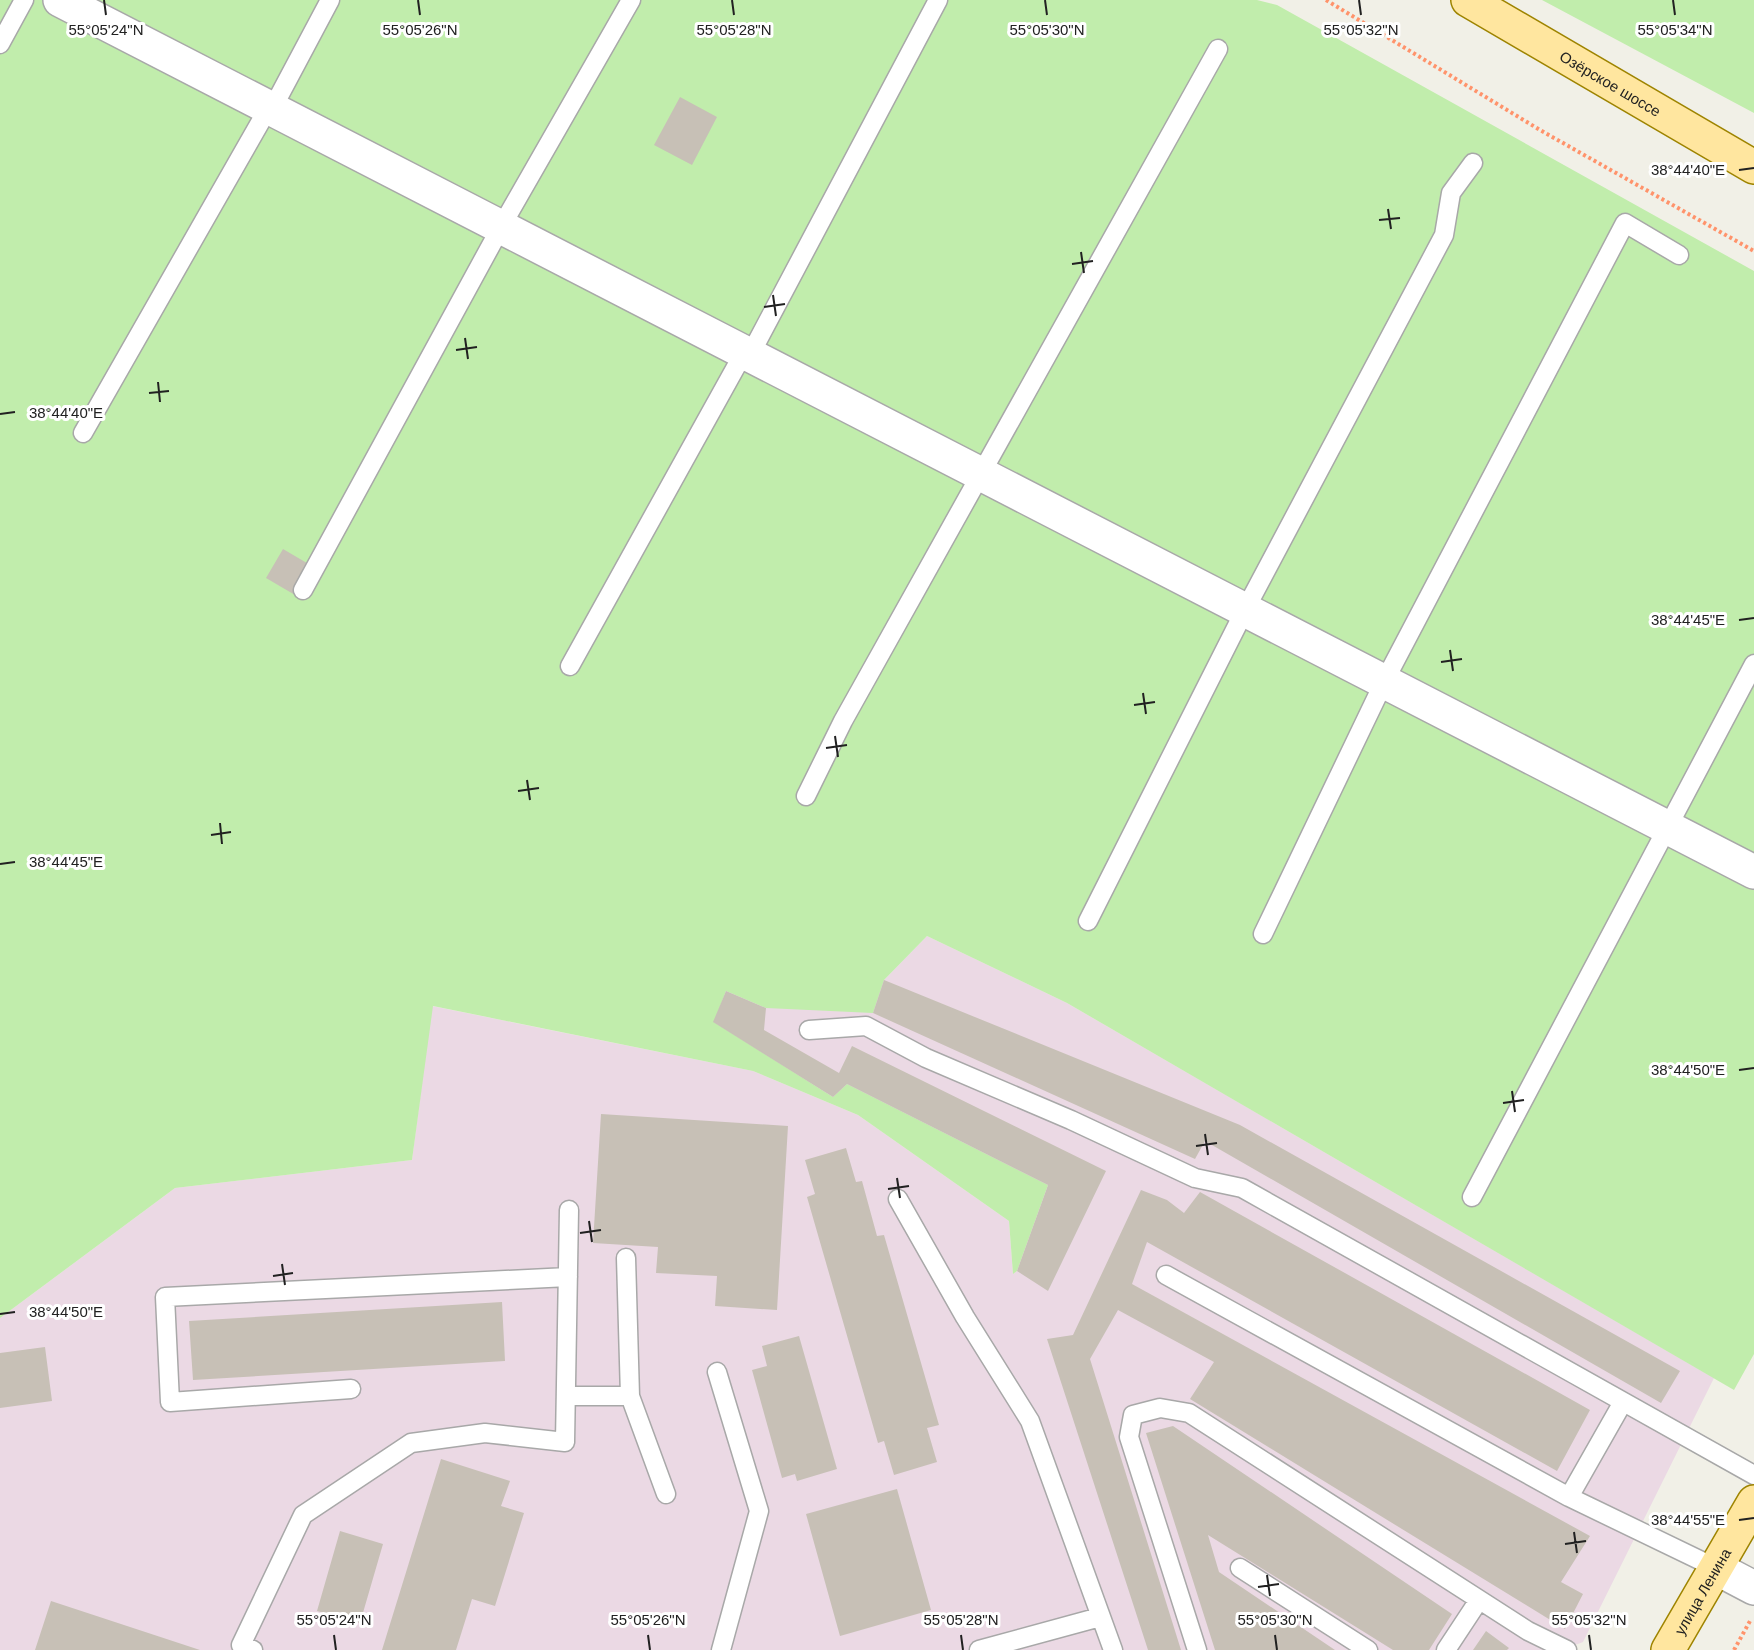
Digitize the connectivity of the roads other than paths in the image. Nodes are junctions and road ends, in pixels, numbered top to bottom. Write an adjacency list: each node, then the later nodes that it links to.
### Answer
1 (24, 0): 7 (lane)
2 (60, 0): 9 (street)
3 (330, 0): 9 (lane)
4 (631, 0): 12 (lane)
5 (938, 0): 14 (lane)
6 (1468, 0): 11 (main road, Озёрское шоссе)
7 (0, 44)
8 (1218, 49): 16 (lane)
9 (269, 108): 12 (street); 15 (lane)
10 (1473, 163): 18 (lane)
11 (1754, 167)
12 (501, 227): 14 (street); 17 (lane)
13 (1679, 255): 21 (lane)
14 (750, 355): 16 (street); 20 (lane)
15 (84, 433)
16 (982, 474): 18 (street); 22 (lane)
17 (303, 590)
18 (1245, 610): 21 (street); 25 (lane)
19 (1754, 664): 23 (lane)
20 (570, 666)
21 (1384, 682): 23 (street); 26 (lane)
22 (806, 796)
23 (1667, 827): 24 (street); 28 (lane)
24 (1754, 872)
25 (1088, 921)
26 (1263, 934)
27 (809, 1030): 38 (lane)
28 (1472, 1197)
29 (898, 1199): 47 (lane)
30 (569, 1210): 33 (lane)
31 (626, 1258): 37 (lane)
32 (1166, 1275): 41 (lane)
33 (568, 1277): 35 (lane); 36 (lane)
34 (717, 1372): 49 (lane)
35 (351, 1389)
36 (566, 1396): 37 (lane); 48 (lane)
37 (630, 1396): 40 (lane)
38 (1623, 1402): 39 (lane); 41 (lane)
39 (1754, 1475)
40 (666, 1494)
41 (1569, 1497): 44 (lane)
42 (1754, 1502): 44 (main road, улица Ленина)
43 (1240, 1568): 53 (lane)
44 (1716, 1568): 45 (street); 56 (main road, улица Ленина)
45 (1754, 1588)
46 (1479, 1600): 52 (lane); 54 (lane); 55 (lane)
47 (1101, 1617): 50 (lane); 51 (lane)
48 (253, 1650)
49 (721, 1650)
50 (979, 1650)
51 (1113, 1650)
52 (1197, 1650)
53 (1368, 1650)
54 (1446, 1650)
55 (1567, 1650)
56 (1668, 1650)

